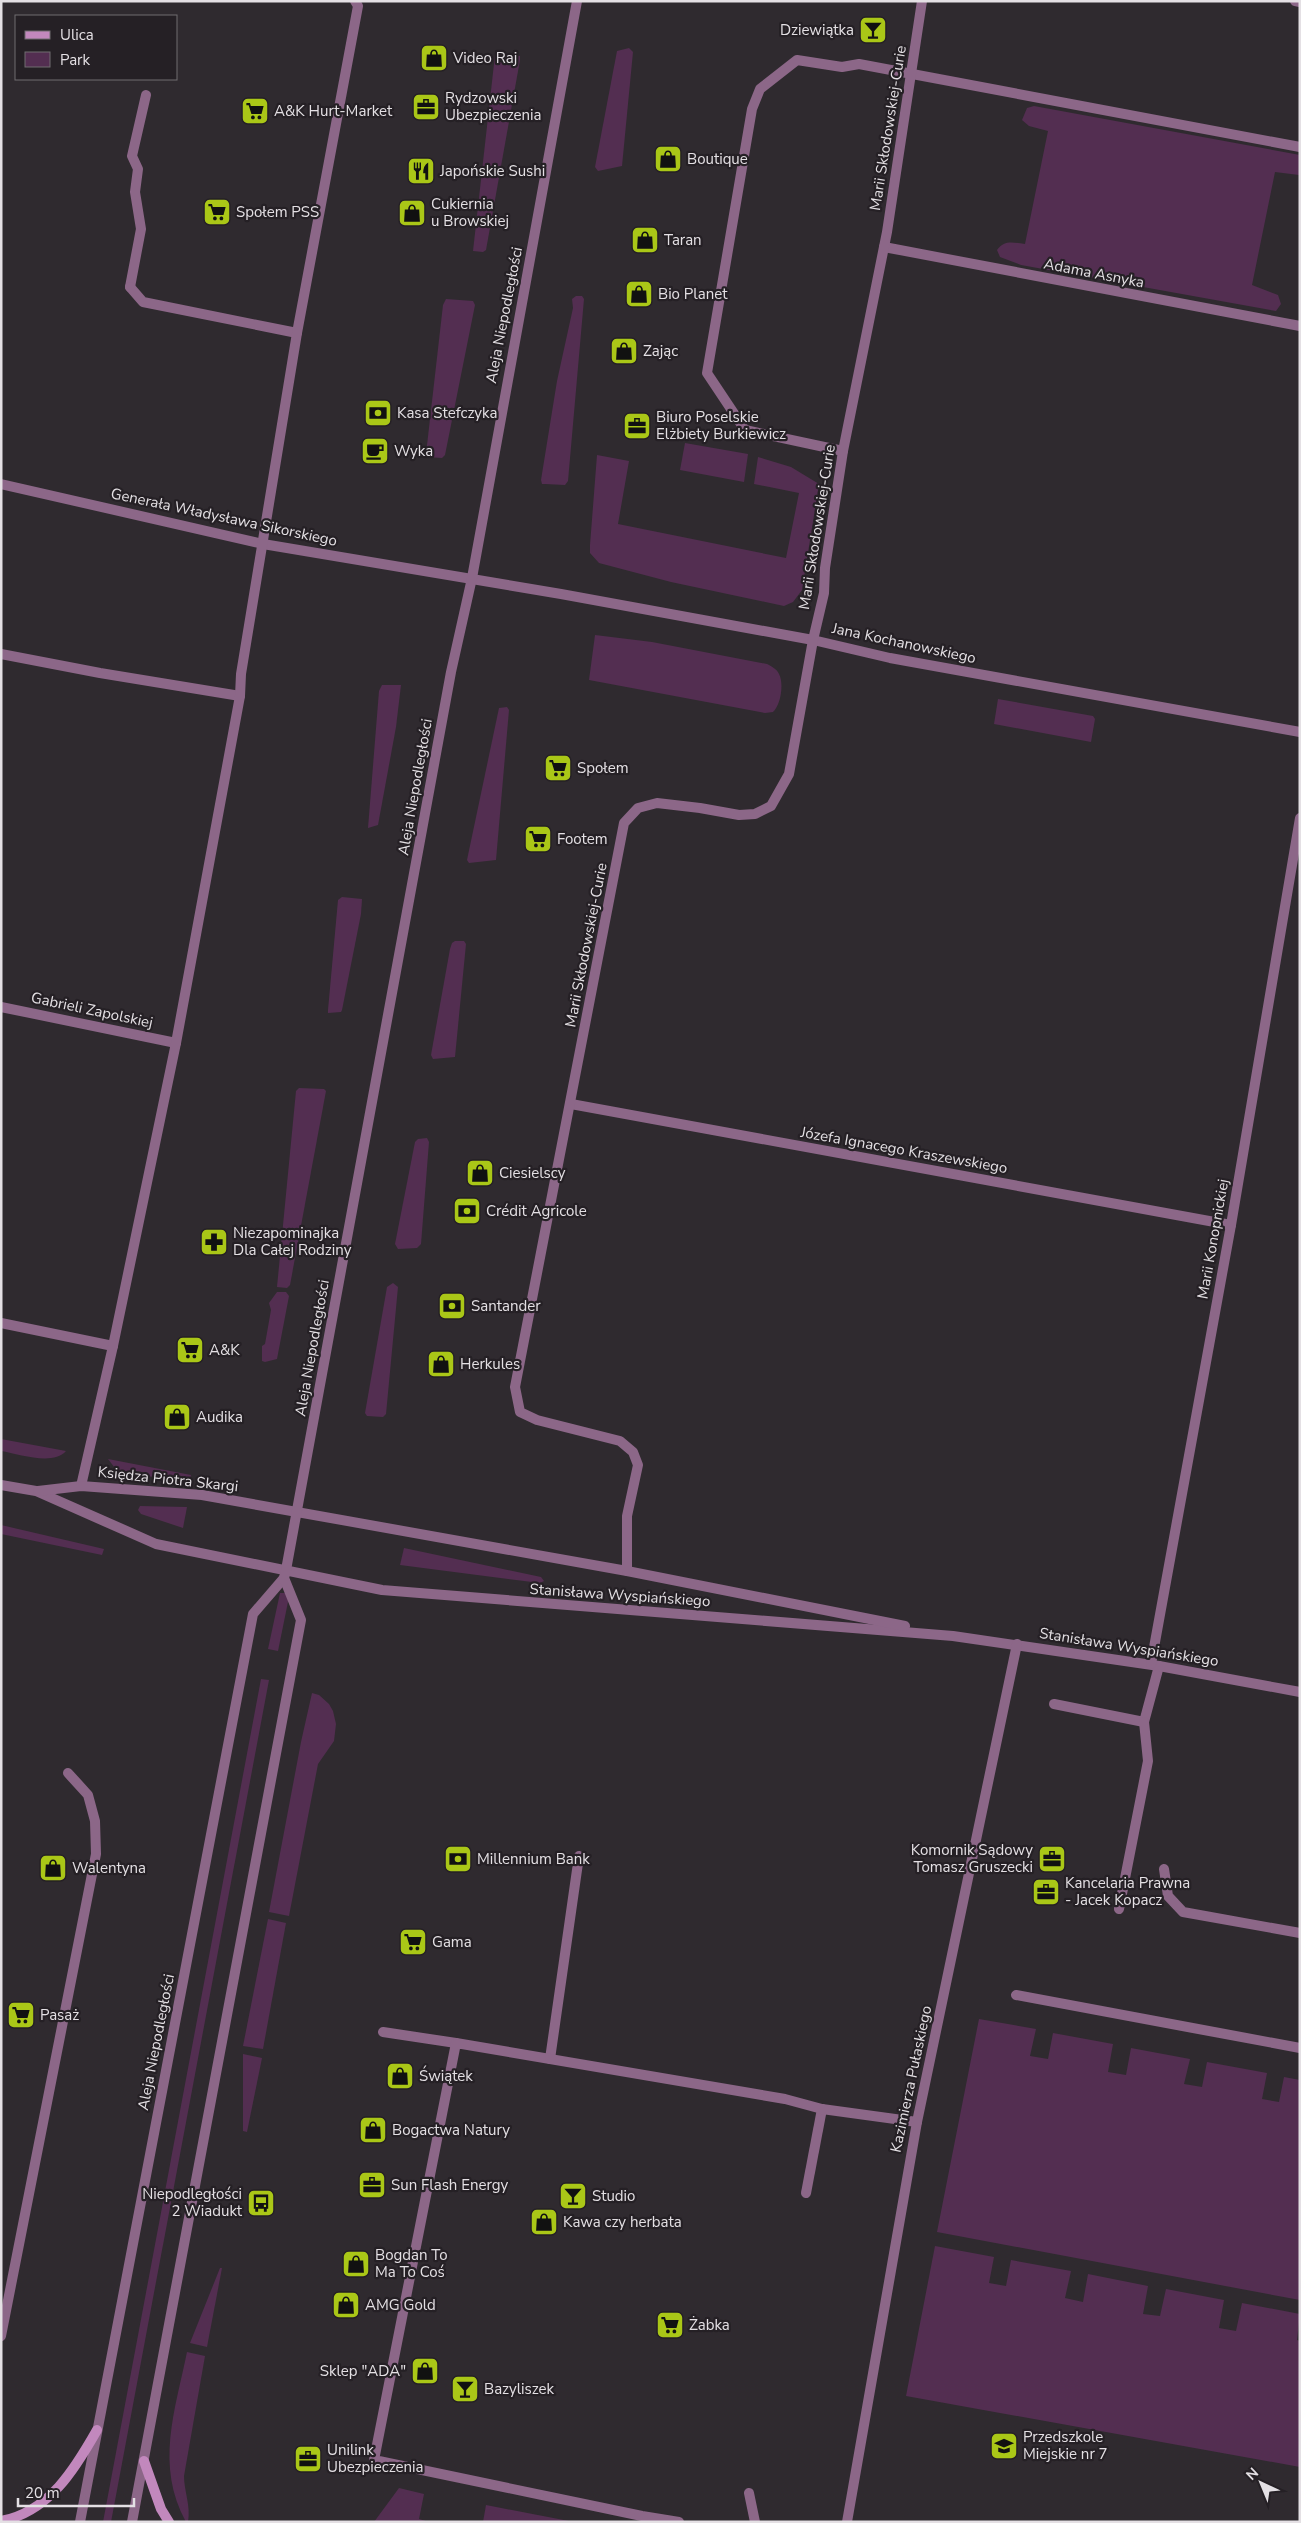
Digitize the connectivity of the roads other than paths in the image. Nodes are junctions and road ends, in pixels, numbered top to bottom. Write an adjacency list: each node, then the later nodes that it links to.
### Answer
1 (356, 1): 11 (street)
2 (577, 1): 15 (street, Aleja Niepodległości)
3 (922, 1): 6 (street, Marii Skłodowskiej-Curie)
4 (1295, 1): 5 (street)
5 (1300, 2)
6 (912, 74): 8 (street); 9 (street, Marii Skłodowskiej-Curie); 12 (street)
7 (146, 95): 11 (street)
8 (1300, 147)
9 (884, 248): 10 (street, Adama Asnyka); 12 (street, Marii Skłodowskiej-Curie)
10 (1300, 326)
11 (297, 333): 14 (street)
12 (843, 451): 16 (street, Marii Skłodowskiej-Curie)
13 (1, 484): 14 (street, Generała Władysława Sikorskiego)
14 (263, 544): 15 (street, Generała Władysława Sikorskiego); 18 (street)
15 (472, 578): 16 (street, Jana Kochanowskiego); 30 (street, Aleja Niepodległości)
16 (813, 640): 19 (street, Jana Kochanowskiego); 23 (street, Marii Skłodowskiej-Curie)
17 (1, 654): 18 (street)
18 (240, 696): 22 (street)
19 (1300, 732)
20 (1300, 818): 24 (street, Marii Konopnickiej)
21 (1, 1007): 22 (street, Gabrieli Zapolskiej)
22 (176, 1043): 26 (street)
23 (571, 1104): 24 (street, Józefa Ignacego Kraszewskiego); 31 (street, Marii Skłodowskiej-Curie)
24 (1231, 1226): 35 (street, Marii Konopnickiej)
25 (1, 1323): 26 (street)
26 (114, 1346): 28 (street)
27 (1, 1485): 29 (street, Księdza Piotra Skargi)
28 (81, 1486): 29 (street, Księdza Piotra Skargi); 30 (street, Księdza Piotra Skargi)
29 (36, 1491): 32 (street, Księdza Piotra Skargi)
30 (297, 1511): 31 (street, Stanisława Wyspiańskiego); 32 (street, Aleja Niepodległości)
31 (627, 1572): 33 (street, Stanisława Wyspiańskiego)
32 (285, 1574): 33 (street, Stanisława Wyspiańskiego); 53 (street, Aleja Niepodległości); 54 (street)
33 (953, 1636): 34 (street, Stanisława Wyspiańskiego)
34 (1017, 1644): 35 (street, Stanisława Wyspiańskiego); 50 (street, Kazimierza Pułaskiego)
35 (1155, 1665): 36 (street, Stanisława Wyspiańskiego); 38 (street, Marii Konopnickiej)
36 (1300, 1692)
37 (1054, 1704): 38 (street)
38 (1144, 1722): 42 (street)
39 (68, 1773): 52 (street)
40 (578, 1856): 48 (street)
41 (1164, 1869): 43 (street)
42 (1119, 1908)
43 (1300, 1933)
44 (1016, 1994): 47 (street)
45 (383, 2032): 46 (street)
46 (456, 2043): 48 (street); 60 (street)
47 (1300, 2048)
48 (550, 2059): 49 (street)
49 (822, 2109): 50 (street); 51 (street)
50 (917, 2122): 62 (street, Kazimierza Pułaskiego)
51 (806, 2193)
52 (1, 2336)
53 (97, 2430): 56 (main road); 57 (street, Aleja Niepodległości)
54 (144, 2461): 58 (street); 59 (main road)
55 (749, 2493): 61 (street)
56 (1, 2521)
57 (80, 2522)
58 (132, 2522)
59 (169, 2522)
60 (680, 2522)
61 (755, 2522)
62 (847, 2522)

